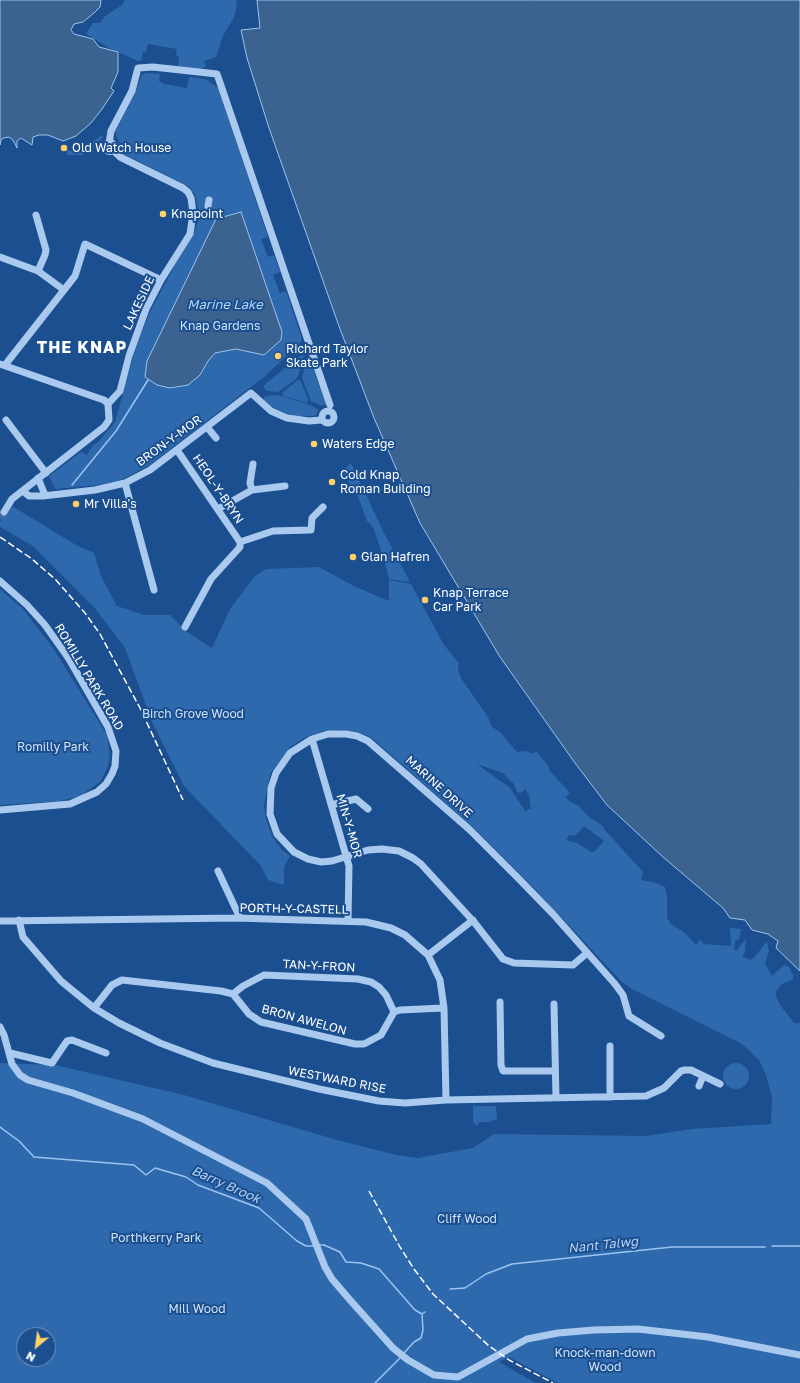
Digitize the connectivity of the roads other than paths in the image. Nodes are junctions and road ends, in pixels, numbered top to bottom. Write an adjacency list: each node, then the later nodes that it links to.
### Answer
1 (36, 215): 3 (street)
2 (0, 257): 3 (street)
3 (38, 271): 5 (street)
4 (161, 280): 5 (street); 7 (street, LAKESIDE); 8 (street, LAKESIDE)
5 (64, 290): 6 (street)
6 (2, 365): 7 (street)
7 (108, 404): 15 (street)
8 (330, 406)
9 (6, 420): 15 (street)
10 (321, 420): 11 (street, BRON-Y-MOR)
11 (207, 427): 12 (street); 13 (street, BRON-Y-MOR)
12 (216, 438)
13 (177, 450): 17 (street, BRON-Y-MOR); 23 (street, HEOL-Y-BRYN)
14 (254, 464): 19 (street)
15 (46, 473): 16 (street)
16 (38, 478): 20 (street); 21 (street)
17 (125, 483): 21 (street, BRON-Y-MOR); 27 (street)
18 (285, 486): 19 (street)
19 (252, 490): 23 (street)
20 (23, 491): 21 (street, BRON-Y-MOR); 24 (street)
21 (45, 495)
22 (323, 507): 25 (street)
23 (218, 509): 25 (street, HEOL-Y-BRYN)
24 (4, 512)
25 (240, 542): 28 (street)
26 (0, 581): 32 (street, ROMILLY PARK ROAD)
27 (154, 590)
28 (185, 627)
29 (312, 739): 30 (street, MIN-Y-MOR); 33 (street, MARINE DRIVE); 40 (street, MARINE DRIVE)
30 (331, 804): 31 (street); 33 (street, MIN-Y-MOR)
31 (368, 809)
32 (0, 810)
33 (347, 855): 37 (street, MARINE DRIVE); 39 (street, MIN-Y-MOR)
34 (218, 871): 35 (street)
35 (240, 918): 36 (street, PORTH-Y-CASTELL); 39 (street, PORTH-Y-CASTELL)
36 (20, 920): 38 (street, PORTH-Y-CASTELL); 45 (street, WESTWARD RISE)
37 (473, 920): 40 (street, MARINE DRIVE); 41 (street)
38 (0, 921)
39 (348, 921): 41 (street, PORTH-Y-CASTELL)
40 (587, 953): 49 (street, MARINE DRIVE)
41 (428, 956): 46 (street, PORTH-Y-CASTELL)
42 (233, 994): 45 (street); 47 (street, TAN-Y-FRON); 47 (street, BRON AWELON)
43 (500, 1002): 53 (street)
44 (554, 1004): 53 (street)
45 (94, 1008): 59 (street, WESTWARD RISE)
46 (444, 1008): 47 (street); 59 (street, PORTH-Y-CASTELL)
47 (394, 1012)
48 (0, 1027): 51 (street)
49 (661, 1036)
50 (610, 1046): 57 (street)
51 (10, 1053): 52 (street); 60 (street)
52 (106, 1054)
53 (555, 1071): 58 (street)
54 (703, 1076): 55 (street, WESTWARD RISE); 56 (street); 57 (street, WESTWARD RISE)
55 (720, 1084)
56 (699, 1086)
57 (610, 1097): 58 (street, WESTWARD RISE)
58 (556, 1098): 59 (street, WESTWARD RISE)
59 (446, 1100)
60 (800, 1355)

